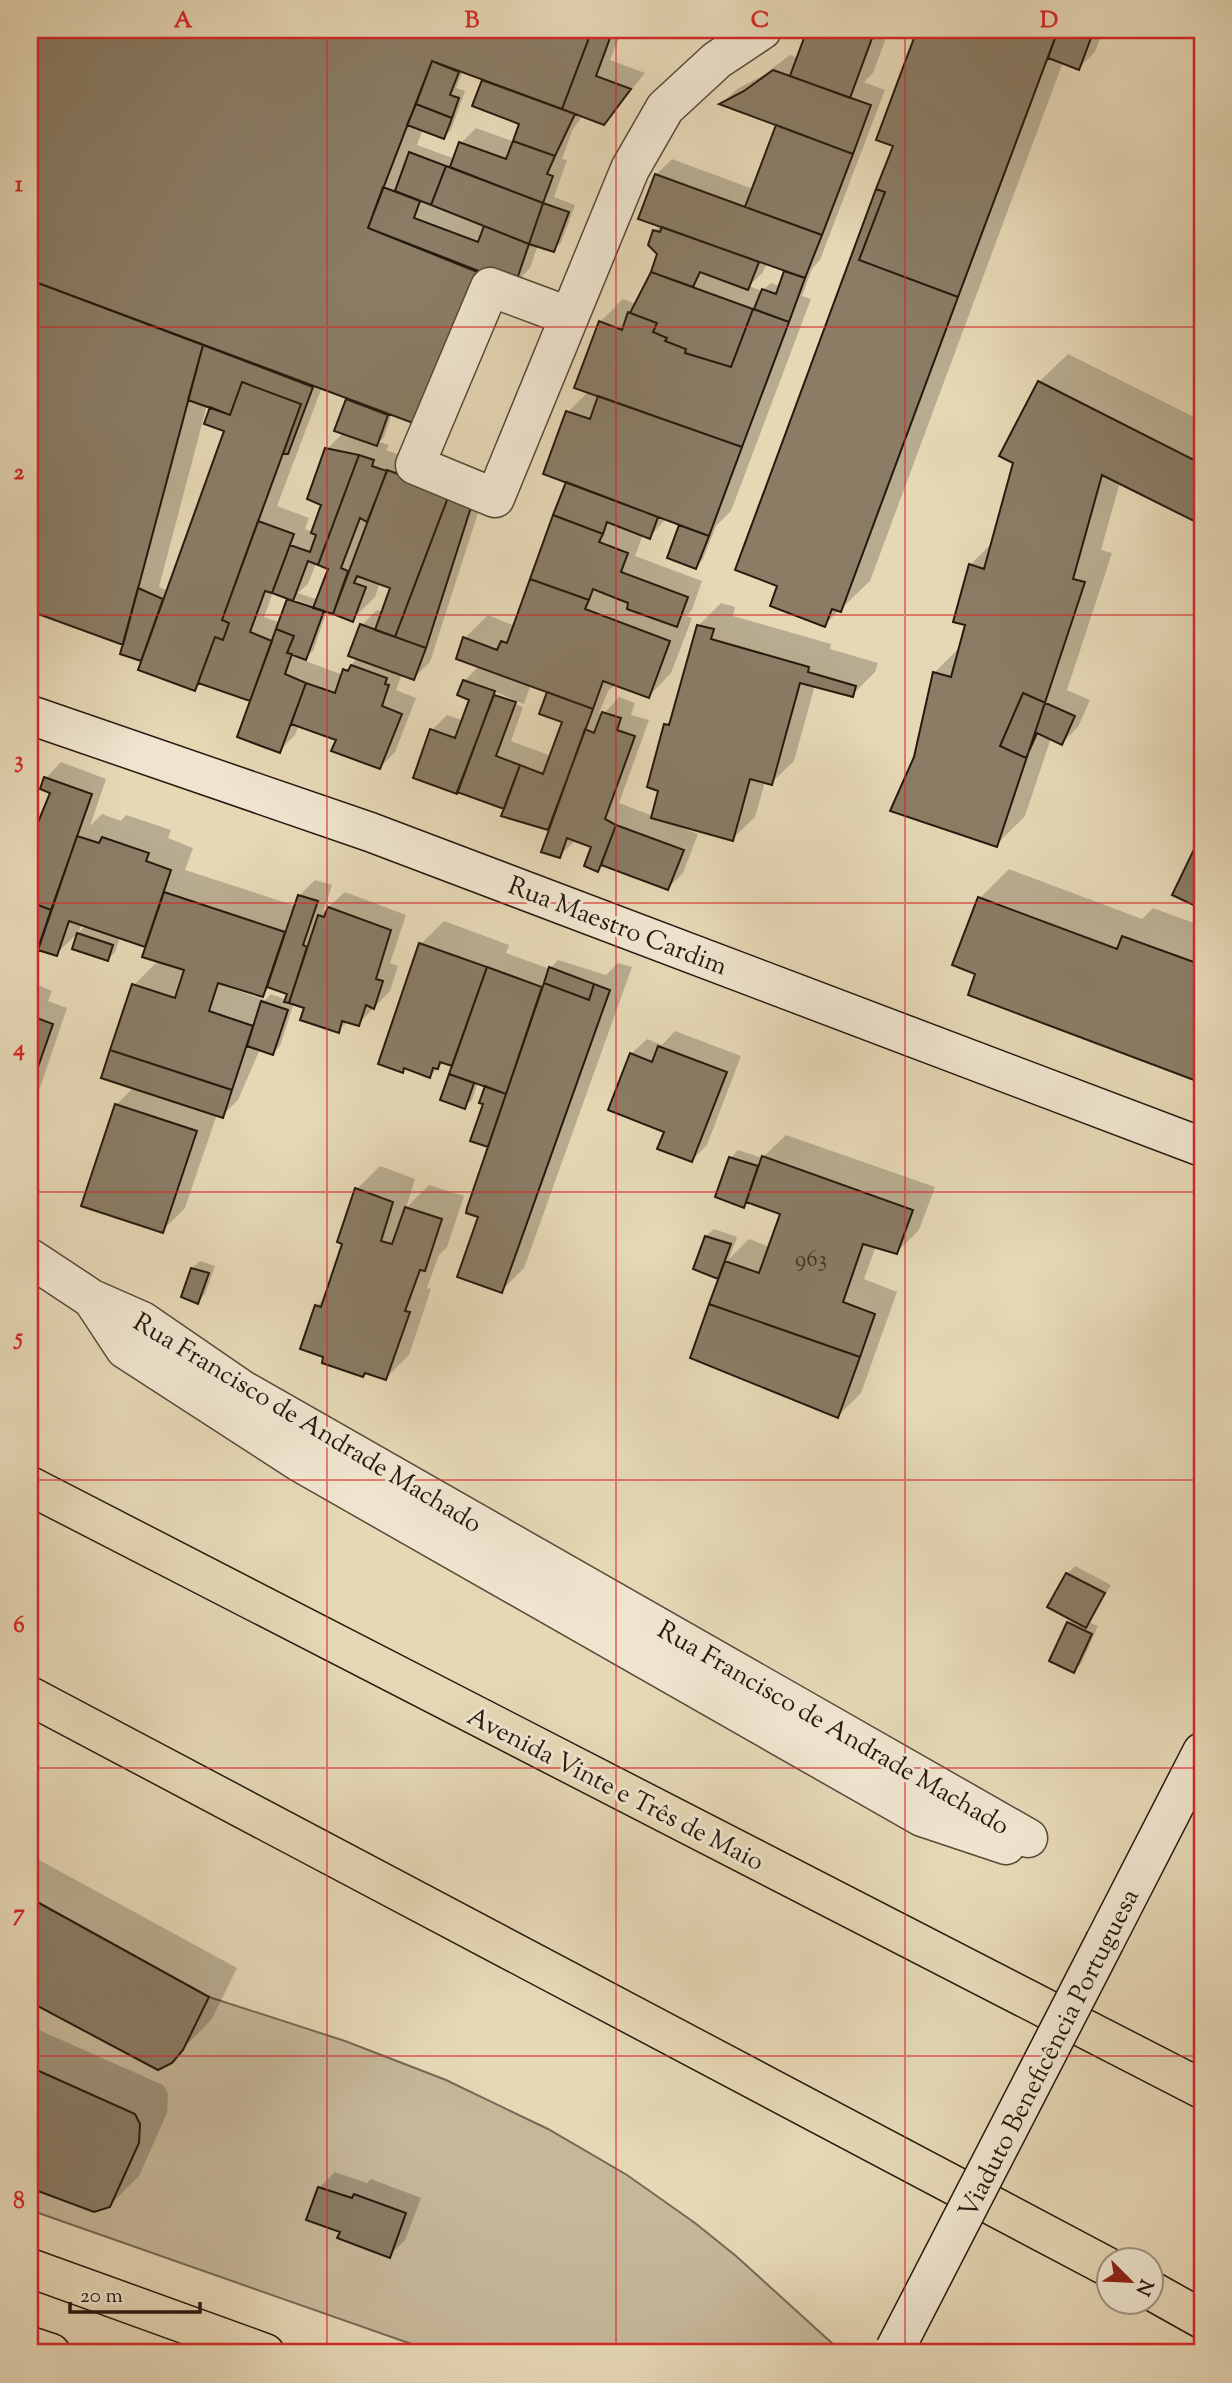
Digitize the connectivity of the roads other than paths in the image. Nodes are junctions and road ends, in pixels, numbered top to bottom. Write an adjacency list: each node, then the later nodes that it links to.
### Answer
1 (761, 30): 2 (street)
2 (568, 316): 2 (street)
3 (30, 715): 4 (street, Rua Maestro Cardim)
4 (1202, 1147)
5 (30, 1258): 6 (street, Rua Francisco de Andrade Machado)
6 (92, 1299): 6 (street, Rua Francisco de Andrade Machado)
7 (32, 1481): 10 (main road, Avenida Vinte e Três de Maio)
8 (30, 1696): 11 (main road)
9 (1202, 1752): 16 (street, Viaduto Beneficência Portuguesa, bridge)
10 (1202, 2089)
11 (1096, 2261)
12 (30, 2269): 18 (main road)
13 (1166, 2299): 14 (main road)
14 (1202, 2319)
15 (30, 2346): 17 (main road)
16 (894, 2351)
17 (51, 2353)
18 (265, 2353)

